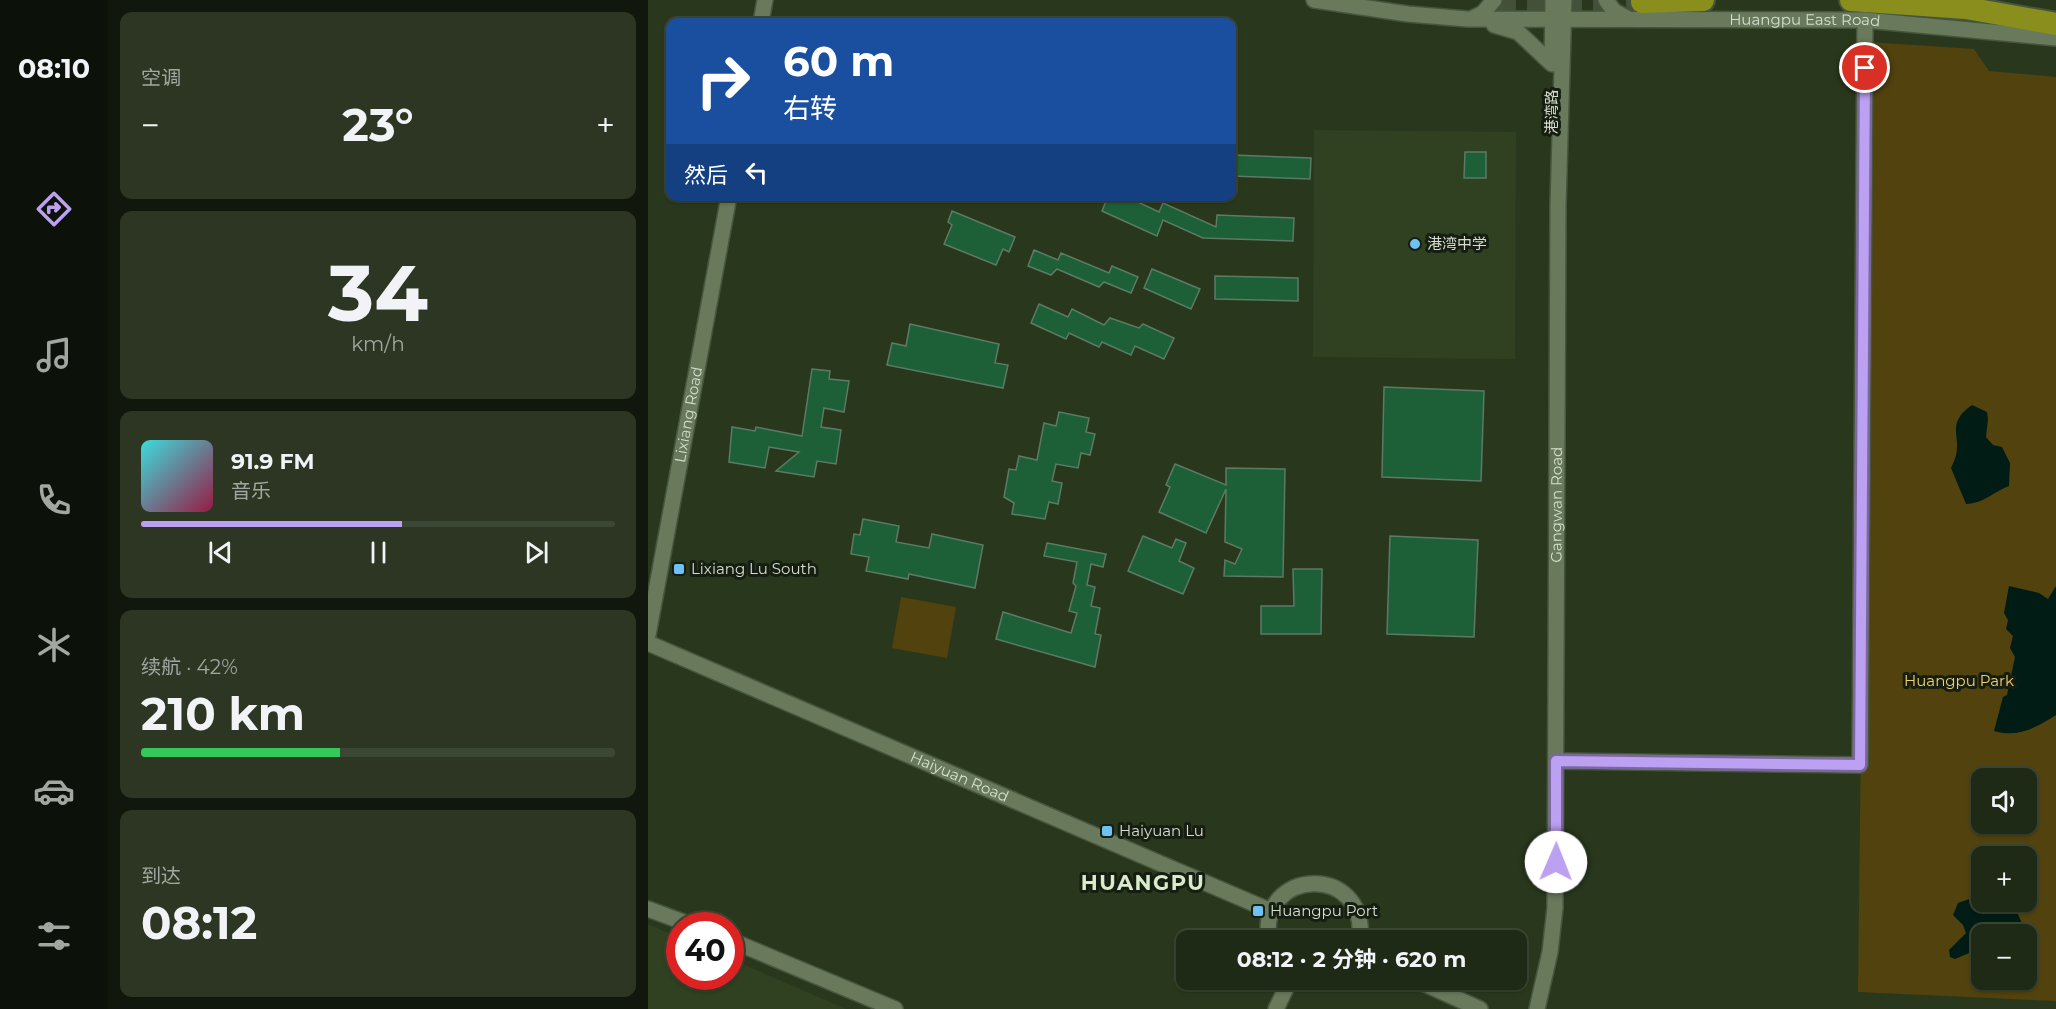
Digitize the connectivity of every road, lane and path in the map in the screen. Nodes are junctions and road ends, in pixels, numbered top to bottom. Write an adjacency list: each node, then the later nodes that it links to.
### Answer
1 (765, 0): 10 (street)
2 (1314, 0): 11 (street)
3 (1494, 0): 11 (street)
4 (1553, 0): 12 (street, Gangwan Road)
5 (1564, 0): 12 (street, Gangwan Road)
6 (1606, 0): 9 (street)
7 (1703, 0): 9 (highway)
8 (1851, 0): 14 (highway)
9 (1637, 11): 12 (street, Huangpu East Road); 13 (street, Huangpu East Road)
10 (762, 18)
11 (1467, 19): 12 (street, Huangpu East Road); 16 (street)
12 (1558, 19): 16 (street, 港湾路); 18 (street, Gangwan Road)
13 (1865, 20): 15 (street, Huangpu East Road); 21 (street)
14 (2056, 24)
15 (2056, 38)
16 (1552, 64): 18 (street, 港湾路)
17 (728, 201): 19 (street, Lixiang Road)
18 (1558, 205): 21 (street, Gangwan Road)
19 (648, 635)
20 (648, 643): 23 (street, Haiyuan Road)
21 (1556, 761): 33 (street, Gangwan Road)
22 (648, 909): 24 (street)
23 (1271, 911): 25 (street); 26 (street)
24 (666, 916)
25 (1268, 930)
26 (1361, 930)
27 (744, 946): 30 (street)
28 (1285, 990): 31 (street)
29 (1438, 990): 32 (street)
30 (895, 1009)
31 (1276, 1009)
32 (1480, 1009)
33 (1537, 1009)

